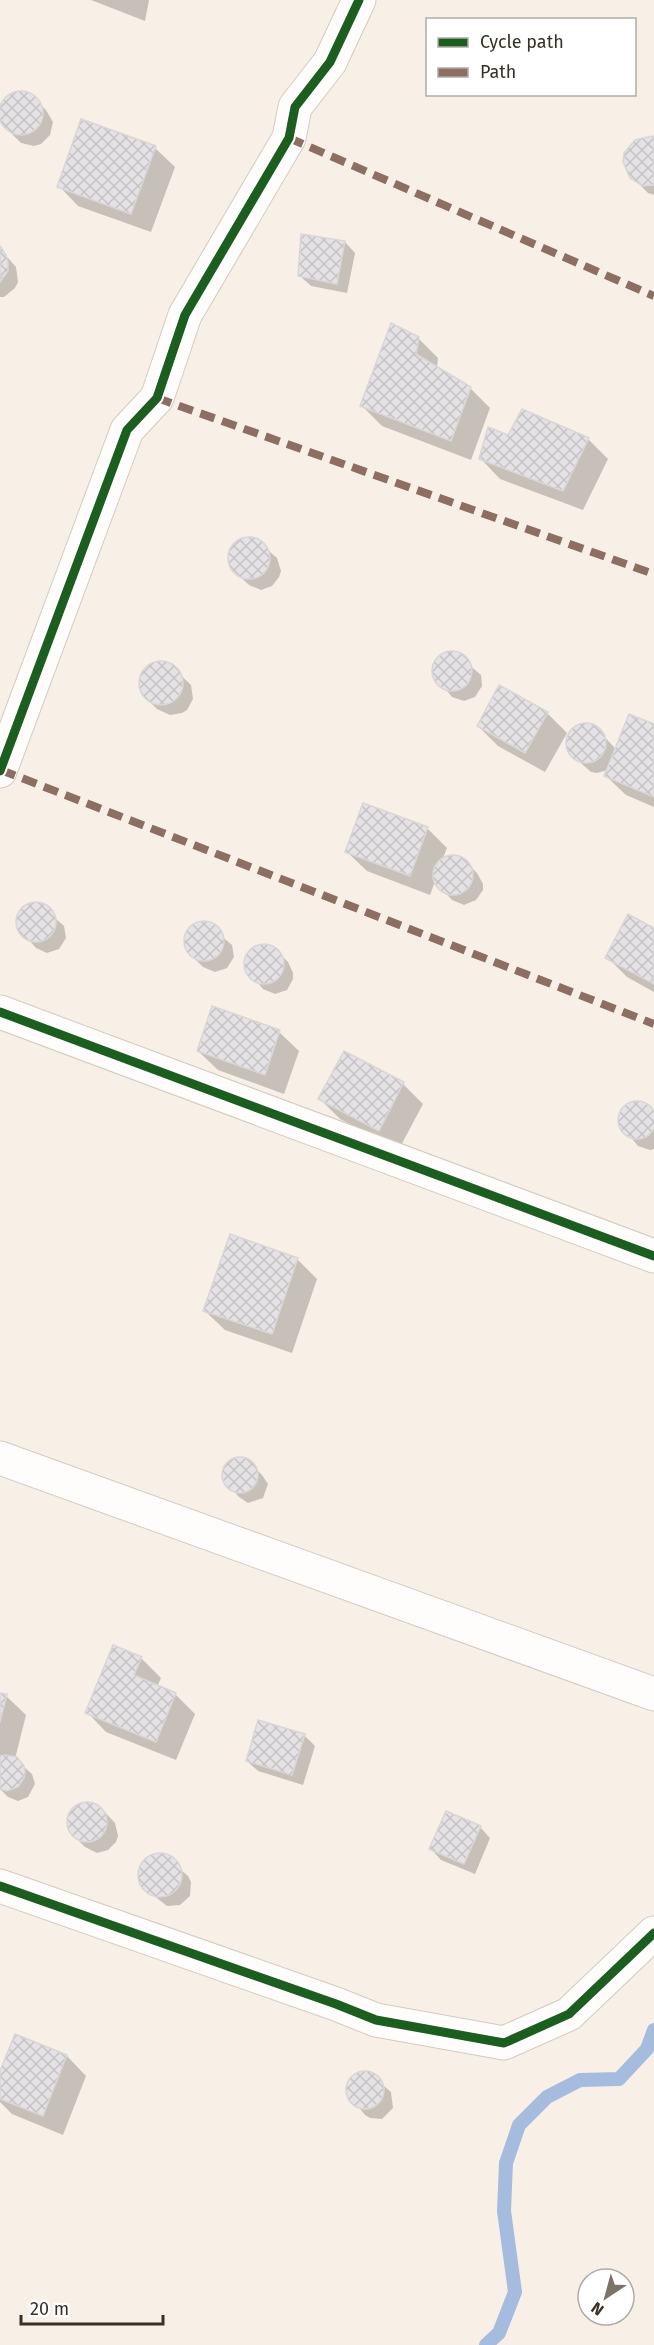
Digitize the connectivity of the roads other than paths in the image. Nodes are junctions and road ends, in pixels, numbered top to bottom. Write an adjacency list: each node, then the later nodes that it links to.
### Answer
1 (359, 0): 2 (street)
2 (0, 771)
3 (0, 1012): 4 (street)
4 (654, 1256)
5 (0, 1458): 6 (street)
6 (654, 1694)
7 (0, 1886): 8 (street)
8 (654, 1934)

